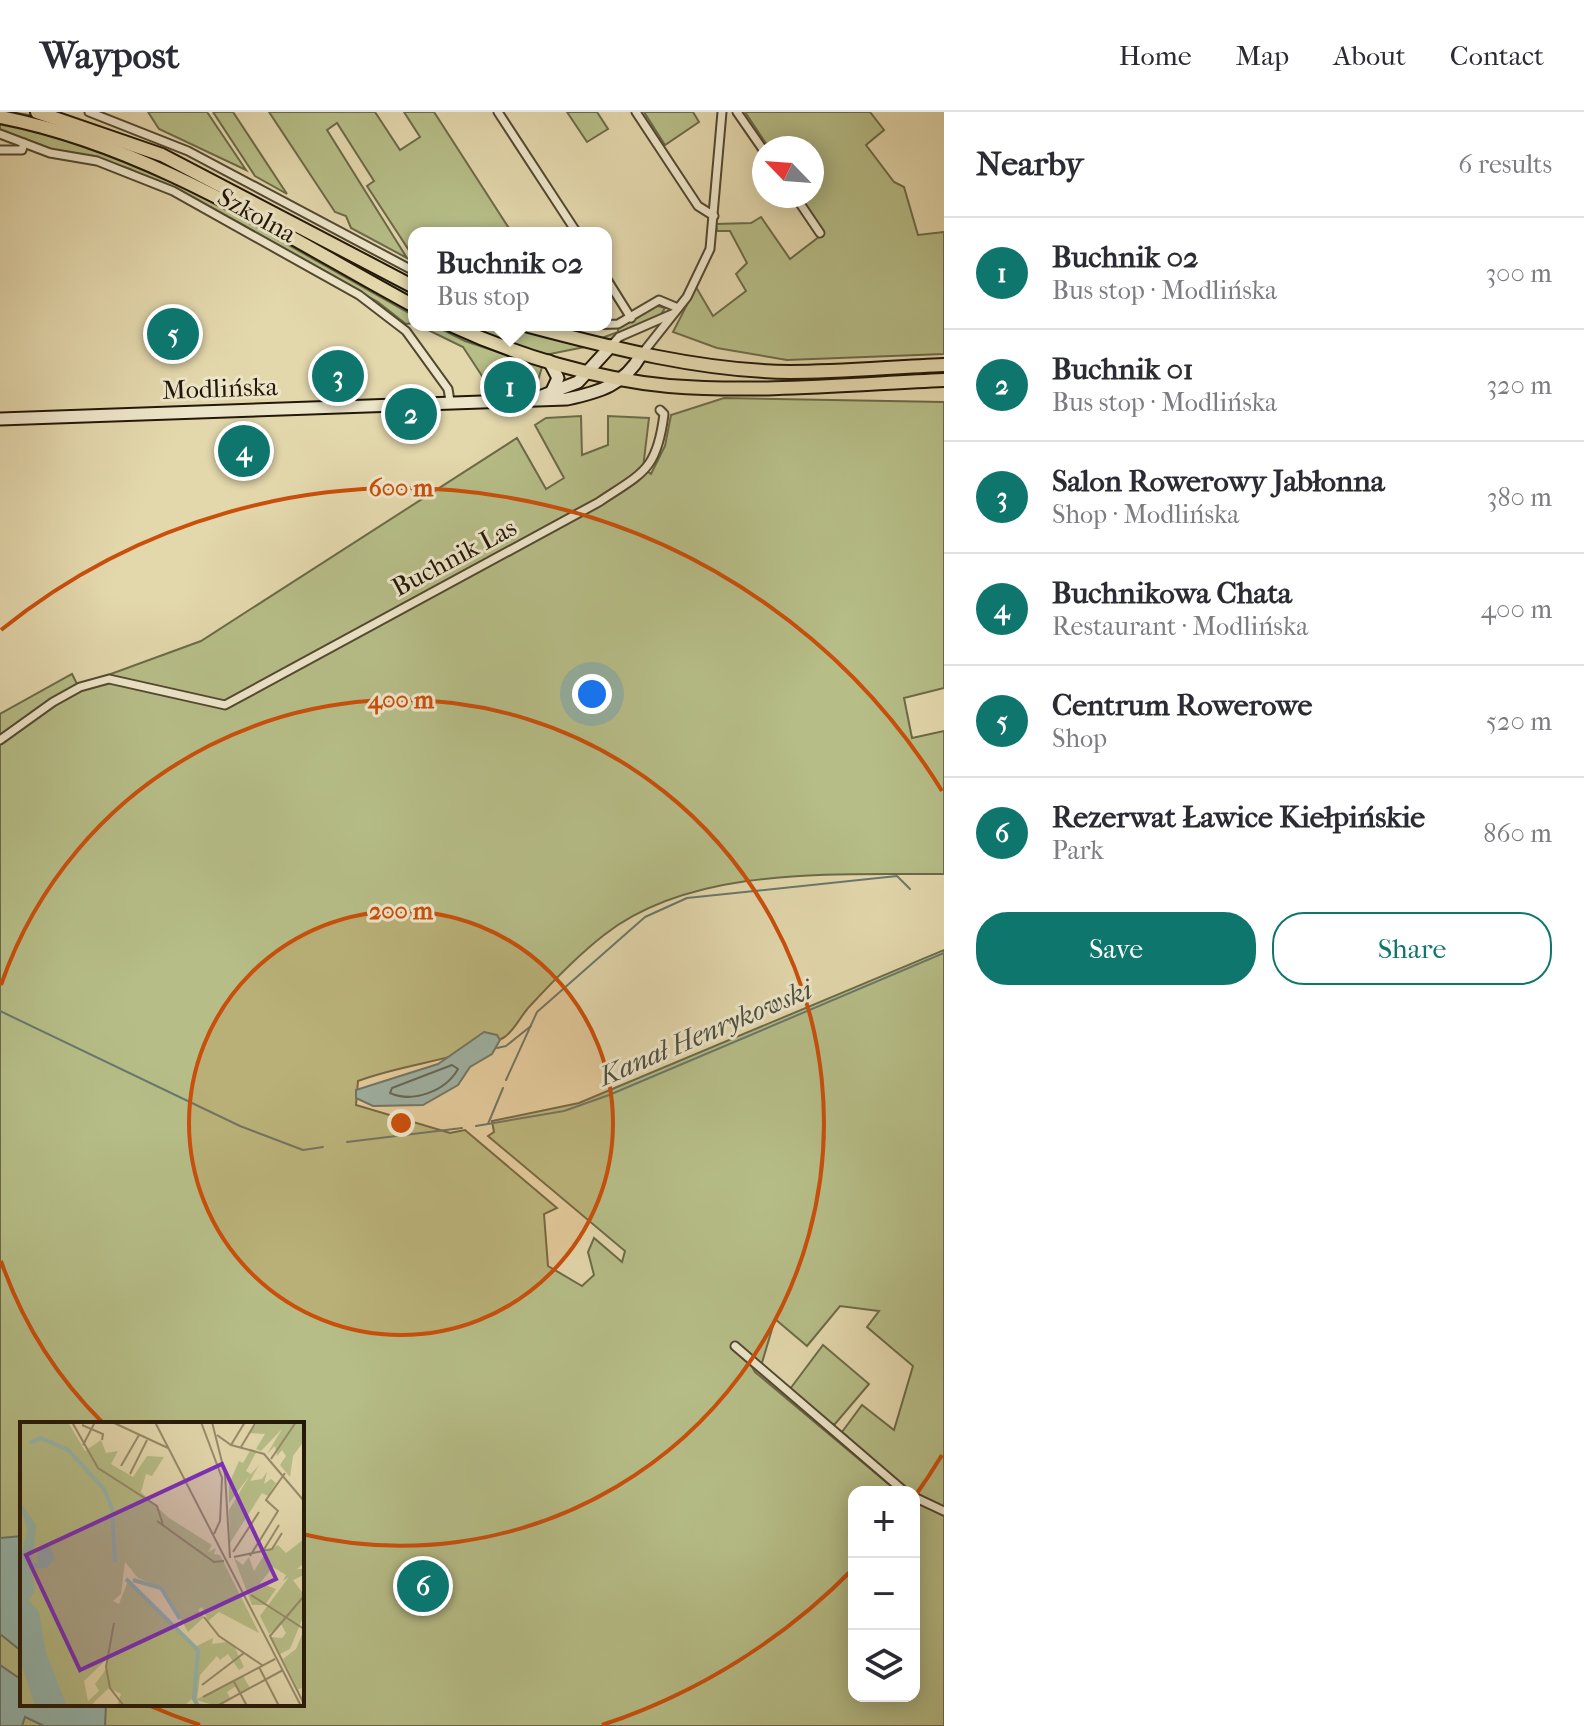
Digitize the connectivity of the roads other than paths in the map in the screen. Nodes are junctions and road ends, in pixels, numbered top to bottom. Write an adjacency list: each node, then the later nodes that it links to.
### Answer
1 (37, 112): 17 (main road)
2 (89, 112): 16 (street)
3 (498, 112): 14 (street)
4 (636, 112): 13 (street)
5 (737, 112): 9 (street)
6 (720, 114): 13 (street)
7 (0, 117): 19 (main road)
8 (0, 134): 10 (street, Szkolna)
9 (754, 136)
10 (24, 143): 11 (street); 36 (street, Szkolna)
11 (0, 150)
12 (803, 208): 15 (street)
13 (714, 216): 20 (street)
14 (573, 227)
15 (820, 233)
16 (408, 268)
17 (408, 284)
18 (612, 288): 21 (street)
19 (408, 303)
20 (676, 311): 21 (street); 25 (street); 26 (street)
21 (631, 318): 22 (street)
22 (612, 325)
23 (467, 331): 29 (main road)
24 (550, 331): 26 (main road)
25 (651, 340): 27 (street); 28 (street)
26 (611, 346): 27 (main road); 31 (main road)
27 (641, 355): 28 (main road); 32 (main road)
28 (665, 359): 30 (main road)
29 (548, 361): 31 (main road); 34 (main road)
30 (944, 365)
31 (591, 371): 32 (main road); 34 (main road, Modlińska)
32 (625, 379): 33 (main road); 35 (main road, Modlińska)
33 (944, 380)
34 (551, 393): 35 (main road, Modlińska)
35 (538, 397): 36 (main road, Modlińska)
36 (450, 401): 38 (main road, Modlińska)
37 (662, 412): 39 (street, Buchnik Las)
38 (0, 419)
39 (0, 740)
40 (735, 1346): 41 (street)
41 (898, 1486)
42 (920, 1500): 43 (street)
43 (944, 1511)

